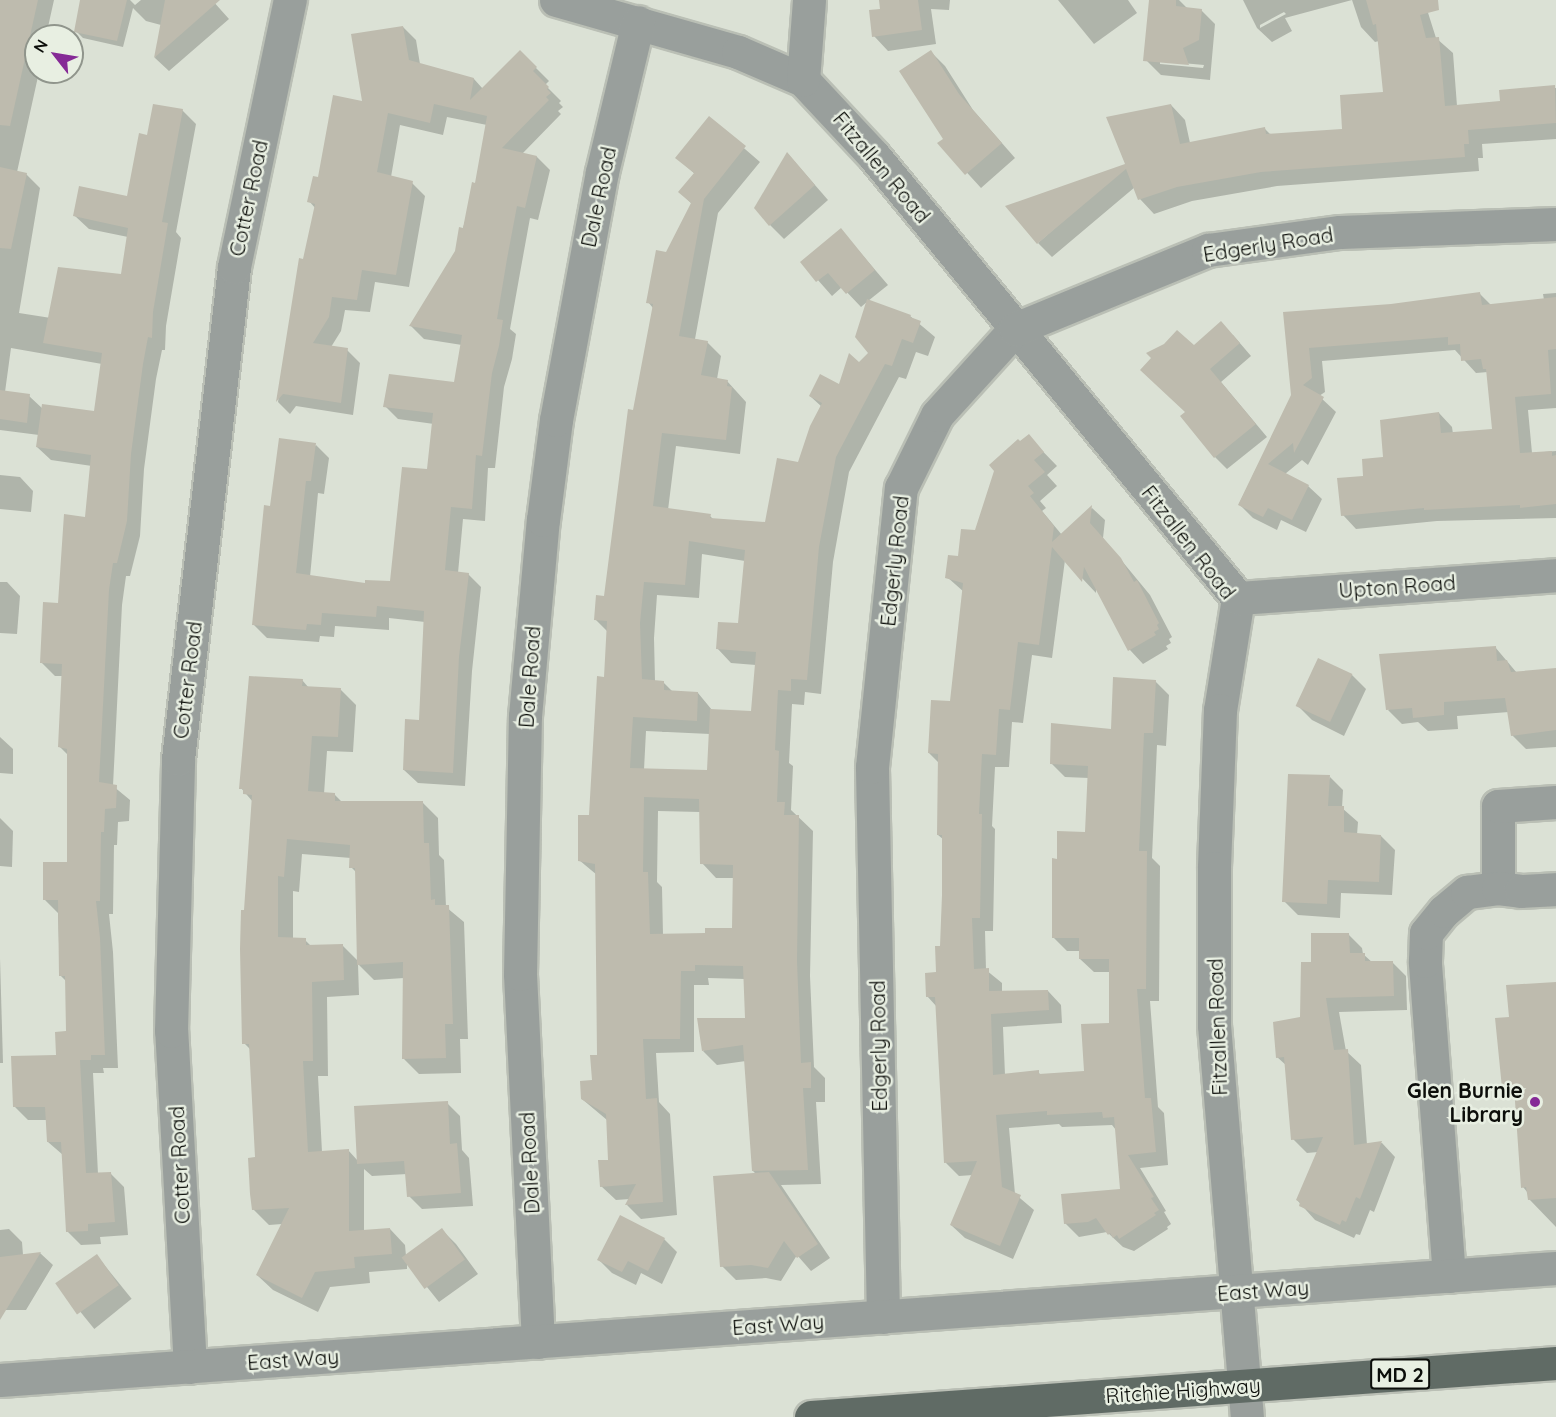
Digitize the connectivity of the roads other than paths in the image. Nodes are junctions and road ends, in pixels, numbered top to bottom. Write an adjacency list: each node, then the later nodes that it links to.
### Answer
1 (290, 0): 19 (street, Cotter Road)
2 (556, 0): 4 (street, Fitzallen Road)
3 (809, 0): 5 (street)
4 (638, 22): 5 (street, Fitzallen Road); 17 (street, Dale Road)
5 (803, 80): 7 (street, Fitzallen Road)
6 (1556, 224): 7 (street, Edgerly Road)
7 (1015, 329): 9 (street, Fitzallen Road); 16 (street, Edgerly Road)
8 (1556, 575): 9 (street, Upton Road)
9 (1238, 598): 15 (street, Fitzallen Road)
10 (1556, 802): 11 (street)
11 (1498, 888): 12 (street); 14 (street)
12 (1556, 889)
13 (1556, 1268): 14 (street, East Way)
14 (1449, 1276): 15 (street, East Way)
15 (1238, 1292): 16 (street, East Way); 21 (street, Fitzallen Road)
16 (883, 1317): 17 (street, East Way)
17 (538, 1342): 19 (street, East Way)
18 (1556, 1363): 21 (main road, Ritchie Highway / MD 2)
19 (190, 1366): 20 (street, East Way)
20 (0, 1380)
21 (1246, 1401): 22 (main road, Ritchie Highway / MD 2)
22 (811, 1417)

